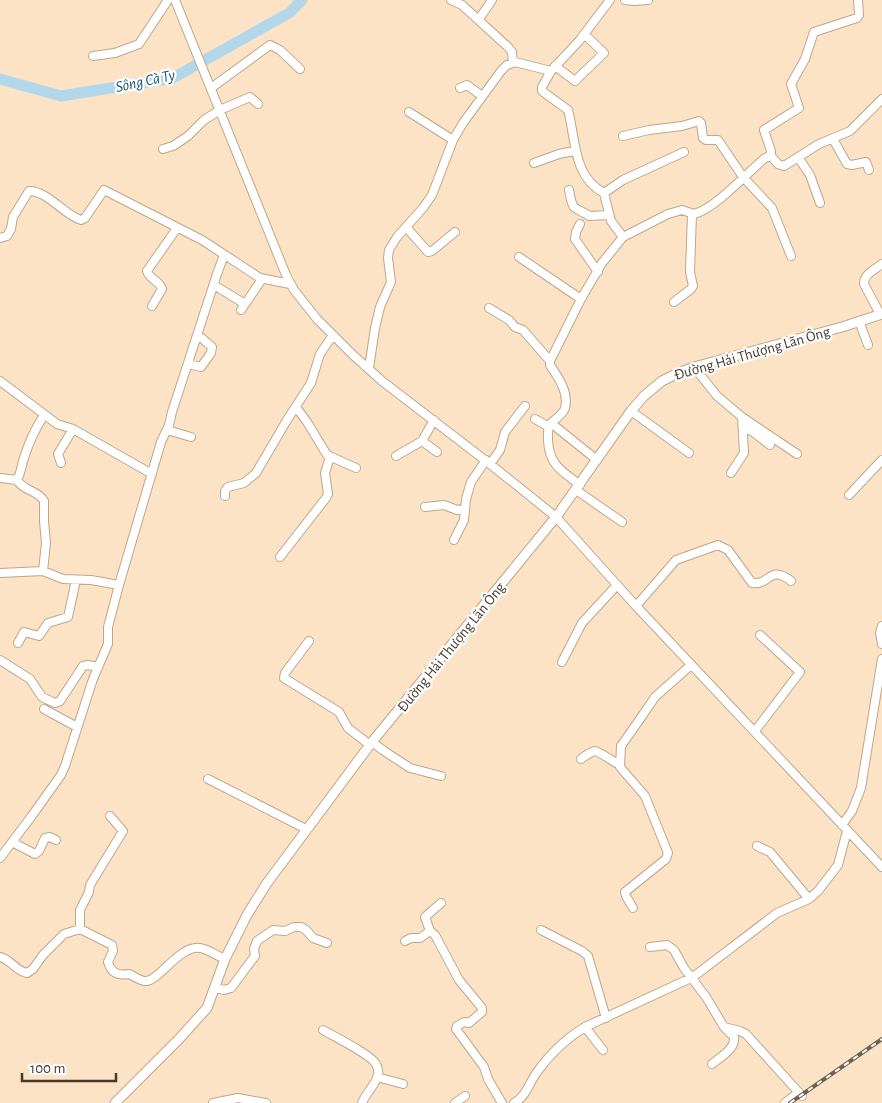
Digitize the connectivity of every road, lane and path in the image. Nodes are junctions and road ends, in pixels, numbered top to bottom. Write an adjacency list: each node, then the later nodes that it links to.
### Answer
1 (168, 0): 12 (street)
2 (175, 0): 16 (street)
3 (451, 0): 9 (street)
4 (492, 0): 10 (street)
5 (610, 0): 11 (street)
6 (625, 0): 7 (street)
7 (648, 0)
8 (858, 0): 29 (street)
9 (463, 2): 10 (street)
10 (479, 19): 13 (street)
11 (584, 34): 15 (street); 15 (street)
12 (92, 56)
13 (513, 62): 15 (street); 18 (street)
14 (300, 69): 16 (street)
15 (553, 69): 27 (street)
16 (210, 86): 21 (street)
17 (460, 88): 18 (street)
18 (482, 96): 25 (street)
19 (882, 98): 24 (street)
20 (258, 104): 21 (street)
21 (220, 110): 26 (street); 51 (street)
22 (409, 112): 25 (street)
23 (623, 136): 33 (street)
24 (833, 139): 30 (street); 32 (street)
25 (453, 140): 40 (street)
26 (163, 149)
27 (574, 151): 31 (street); 35 (street)
28 (684, 152): 35 (street)
29 (771, 156): 30 (street); 33 (street)
30 (798, 157): 36 (street)
31 (534, 163)
32 (869, 170)
33 (742, 177): 37 (street); 47 (street)
34 (569, 190): 38 (street)
35 (604, 193): 38 (street)
36 (820, 202)
37 (692, 214): 43 (street); 54 (street)
38 (609, 215): 43 (street)
39 (580, 224): 49 (street)
40 (406, 227): 42 (street); 64 (street)
41 (176, 228): 44 (street); 45 (street); 55 (street)
42 (455, 232)
43 (623, 237): 49 (street)
44 (0, 238)
45 (224, 255): 50 (street); 52 (street)
46 (519, 256): 53 (street)
47 (791, 256)
48 (882, 264): 57 (street)
49 (598, 272): 53 (street)
50 (262, 279): 51 (street); 52 (street)
51 (290, 284): 60 (street)
52 (214, 285): 59 (street)
53 (581, 299): 62 (street)
54 (674, 302)
55 (152, 306)
56 (489, 308): 62 (street)
57 (881, 314): 58 (street, Đường Hải Thượng Lãn Ông)
58 (859, 322): 61 (street); 65 (street, Đường Hải Thượng Lãn Ông)
59 (198, 334): 63 (street); 63 (street)
60 (333, 335): 64 (street); 68 (street)
61 (868, 346)
62 (550, 361): 74 (street)
63 (188, 364): 77 (street)
64 (368, 368): 73 (street)
65 (694, 368): 69 (street, Đường Hải Thượng Lãn Ông); 71 (street)
66 (0, 380): 70 (street)
67 (525, 406): 88 (street)
68 (296, 407): 85 (street); 96 (street)
69 (631, 411): 82 (street); 86 (street, Đường Hải Thượng Lãn Ông)
70 (44, 415): 76 (street); 94 (street)
71 (742, 417): 75 (street); 83 (street)
72 (535, 419): 74 (street)
73 (434, 420): 79 (street); 88 (street)
74 (550, 425): 86 (street); 95 (street)
75 (744, 428): 80 (street); 91 (street)
76 (73, 429): 89 (street); 92 (street)
77 (167, 430): 78 (street); 92 (street)
78 (191, 437)
79 (422, 441): 81 (street); 84 (street)
80 (770, 445)
81 (437, 452)
82 (690, 453)
83 (797, 454)
84 (396, 456)
85 (330, 457): 90 (street); 103 (street)
86 (597, 460): 95 (street, Đường Hải Thượng Lãn Ông)
87 (882, 460): 97 (street)
88 (488, 462): 99 (street); 100 (street)
89 (61, 463)
90 (356, 468)
91 (731, 473)
92 (152, 474): 108 (street)
93 (0, 478): 94 (street)
94 (17, 480): 104 (street)
95 (578, 488): 100 (street, Đường Hải Thượng Lãn Ông); 101 (street)
96 (225, 496)
97 (849, 496)
98 (424, 507): 99 (street)
99 (464, 510): 102 (street)
100 (556, 518): 109 (street); 124 (street, Đường Hải Thượng Lãn Ông)
101 (622, 522)
102 (454, 540)
103 (280, 557)
104 (43, 571): 105 (street); 106 (street)
105 (0, 573)
106 (76, 580): 108 (street); 114 (street)
107 (791, 581): 110 (street)
108 (119, 585): 120 (street)
109 (617, 585): 110 (street); 118 (street)
110 (636, 606): 119 (street)
111 (882, 626): 115 (street)
112 (760, 635): 123 (street)
113 (309, 641): 124 (street)
114 (18, 644)
115 (882, 644)
116 (882, 659): 130 (street)
117 (0, 660): 120 (street)
118 (562, 662)
119 (691, 665): 123 (street); 126 (street)
120 (98, 667): 122 (street)
121 (44, 708): 122 (street)
122 (77, 727): 133 (street)
123 (755, 731): 130 (street)
124 (371, 743): 127 (street); 131 (street, Đường Hải Thượng Lãn Ông)
125 (581, 759): 126 (street)
126 (620, 765): 139 (street)
127 (440, 776)
128 (208, 779): 131 (street)
129 (110, 816): 140 (street)
130 (844, 828): 136 (street); 137 (street)
131 (306, 829): 147 (street, Đường Hải Thượng Lãn Ông)
132 (56, 840): 133 (street)
133 (12, 842): 135 (street)
134 (757, 846): 137 (street)
135 (0, 858)
136 (882, 867)
137 (809, 899): 148 (street)
138 (441, 903): 142 (street)
139 (633, 908)
140 (80, 929): 146 (street); 147 (street)
141 (541, 930): 150 (street)
142 (430, 931): 143 (street); 164 (street)
143 (405, 941)
144 (327, 943): 149 (street)
145 (650, 947): 148 (street)
146 (0, 957)
147 (225, 959): 149 (street, Đường Hải Thượng Lãn Ông)
148 (692, 977): 150 (street); 152 (street)
149 (216, 988): 159 (street, Đường Hải Thượng Lãn Ông)
150 (606, 1018): 151 (street)
151 (585, 1027): 154 (street); 165 (street)
152 (724, 1027): 155 (street); 166 (street)
153 (322, 1030): 156 (street)
154 (603, 1050)
155 (712, 1064)
156 (377, 1077): 157 (street); 162 (street)
157 (403, 1084)
158 (465, 1096): 163 (street)
159 (115, 1103)
160 (213, 1103): 161 (street)
161 (266, 1103)
162 (362, 1103)
163 (455, 1103)
164 (502, 1103)
165 (514, 1103)
166 (784, 1103)

